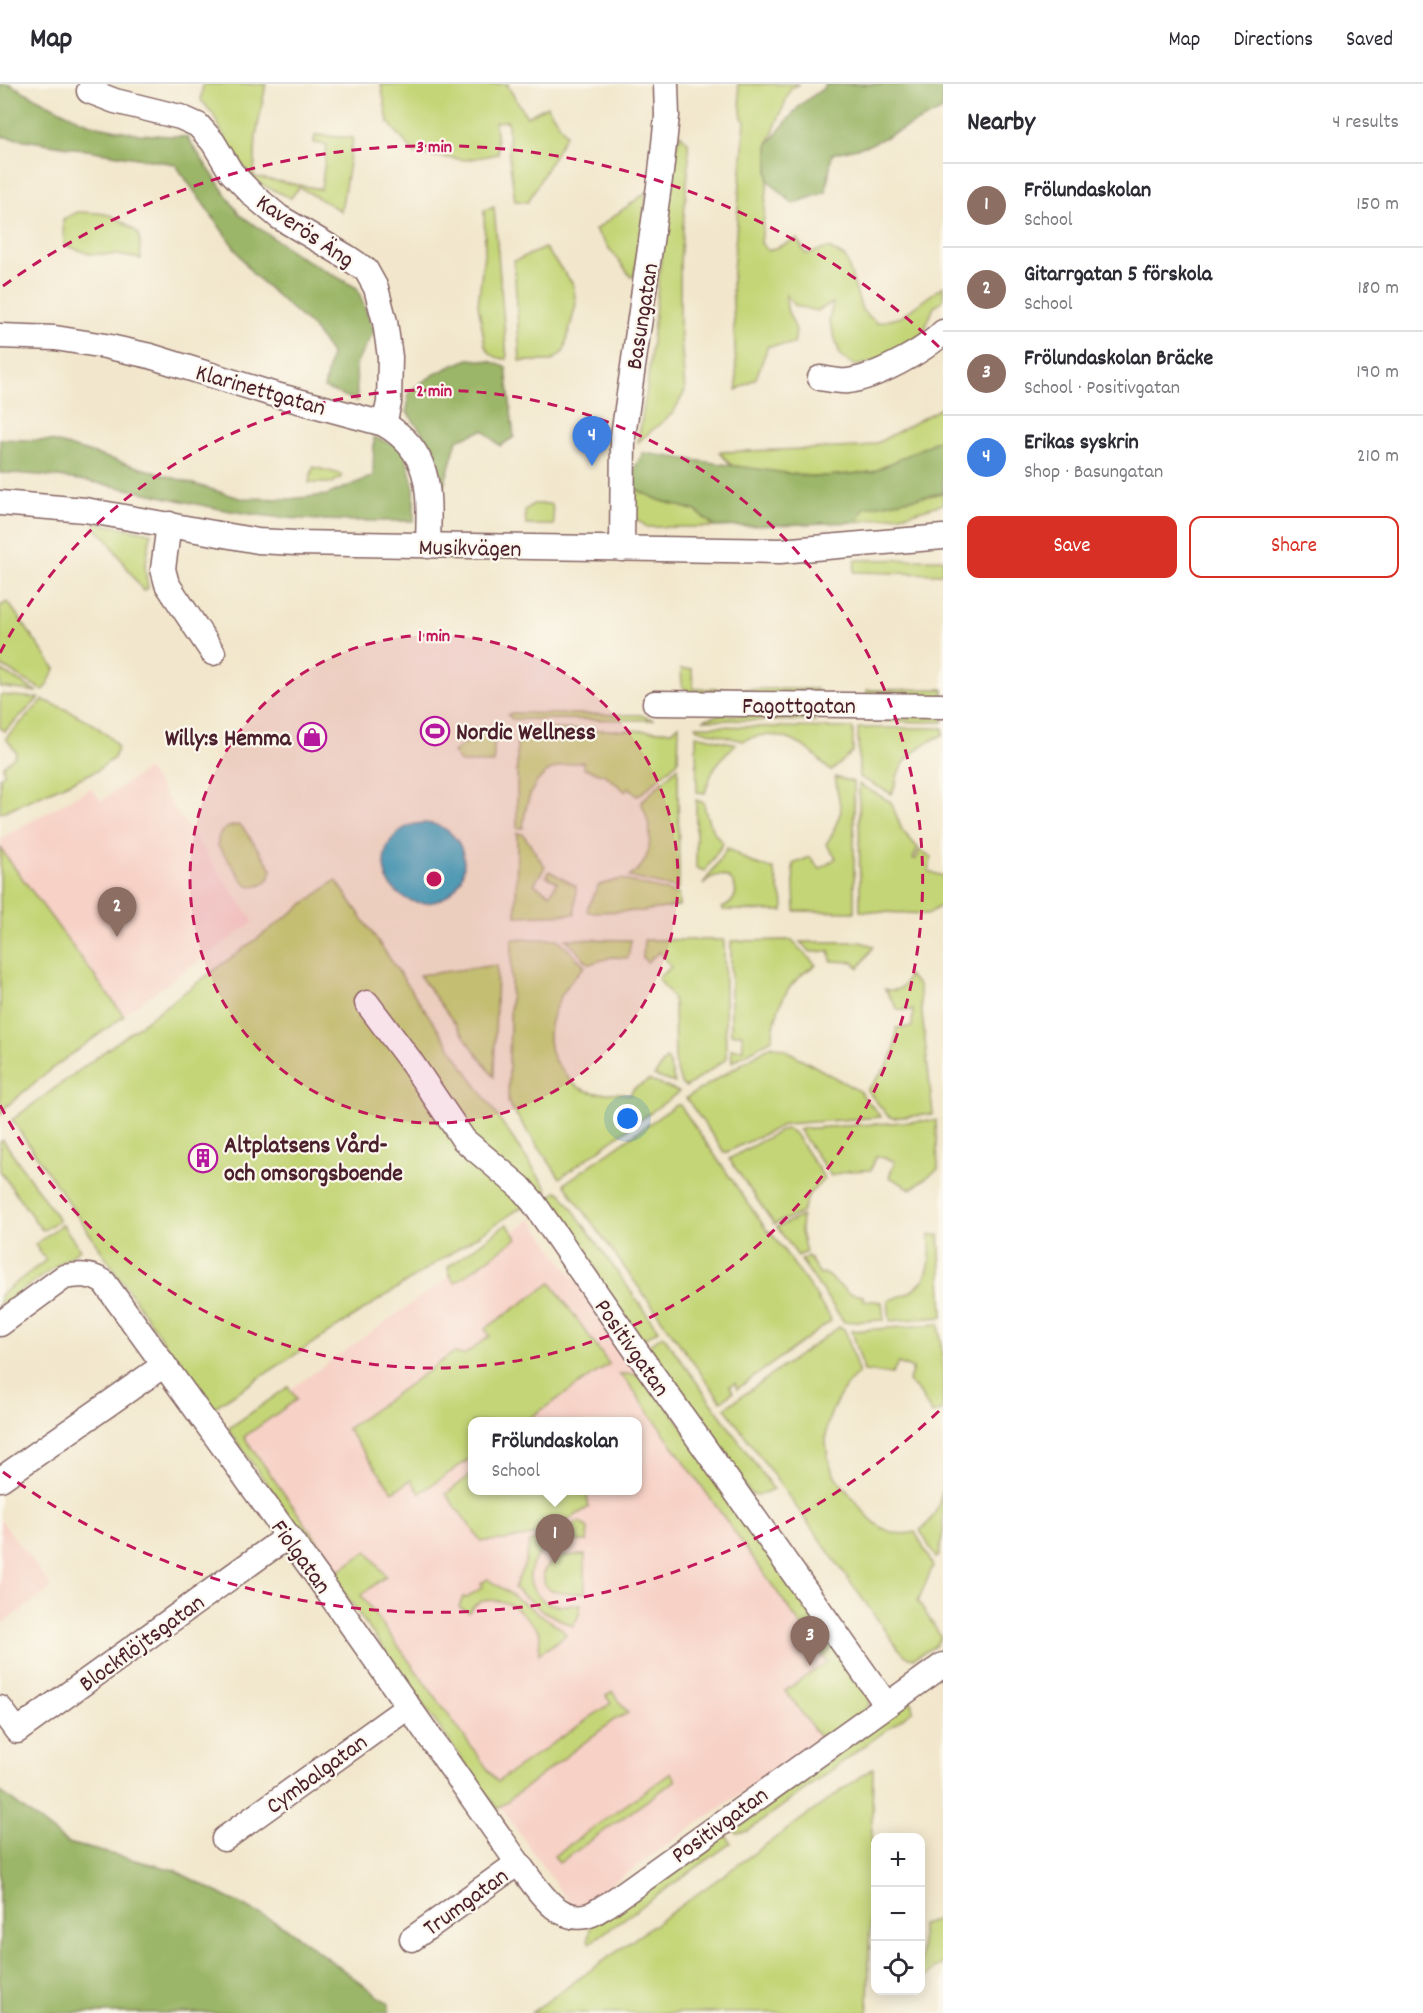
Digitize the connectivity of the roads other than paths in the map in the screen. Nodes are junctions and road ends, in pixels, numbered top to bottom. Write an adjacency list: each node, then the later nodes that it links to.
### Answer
1 (666, 84): 11 (street, Basungatan)
2 (89, 91): 6 (street, Kaverös Äng)
3 (943, 332): 5 (street)
4 (0, 336): 6 (street, Klarinettgatan)
5 (820, 378)
6 (384, 424): 10 (street, Klarinettgatan)
7 (0, 502): 8 (street, Musikvägen)
8 (169, 524): 10 (street, Musikvägen); 12 (street)
9 (943, 537): 11 (street, Musikvägen)
10 (428, 546): 11 (street, Musikvägen)
11 (622, 549)
12 (213, 653)
13 (655, 703): 14 (street, Fagottgatan)
14 (943, 706)
15 (367, 1003): 21 (street, Positivgatan)
16 (0, 1324): 17 (street, Fiolgatan)
17 (164, 1365): 18 (street); 19 (street, Fiolgatan)
18 (1, 1479)
19 (288, 1536): 22 (street, Fiolgatan); 23 (street, Blockflöjtsgatan)
20 (943, 1665): 21 (street, Positivgatan)
21 (886, 1704): 26 (street, Positivgatan)
22 (408, 1707): 24 (street, Cymbalgatan); 25 (street, Fiolgatan)
23 (0, 1708)
24 (224, 1839)
25 (518, 1863): 26 (street, Fiolgatan); 27 (street, Trumgatan)
26 (579, 1917)
27 (412, 1939)

